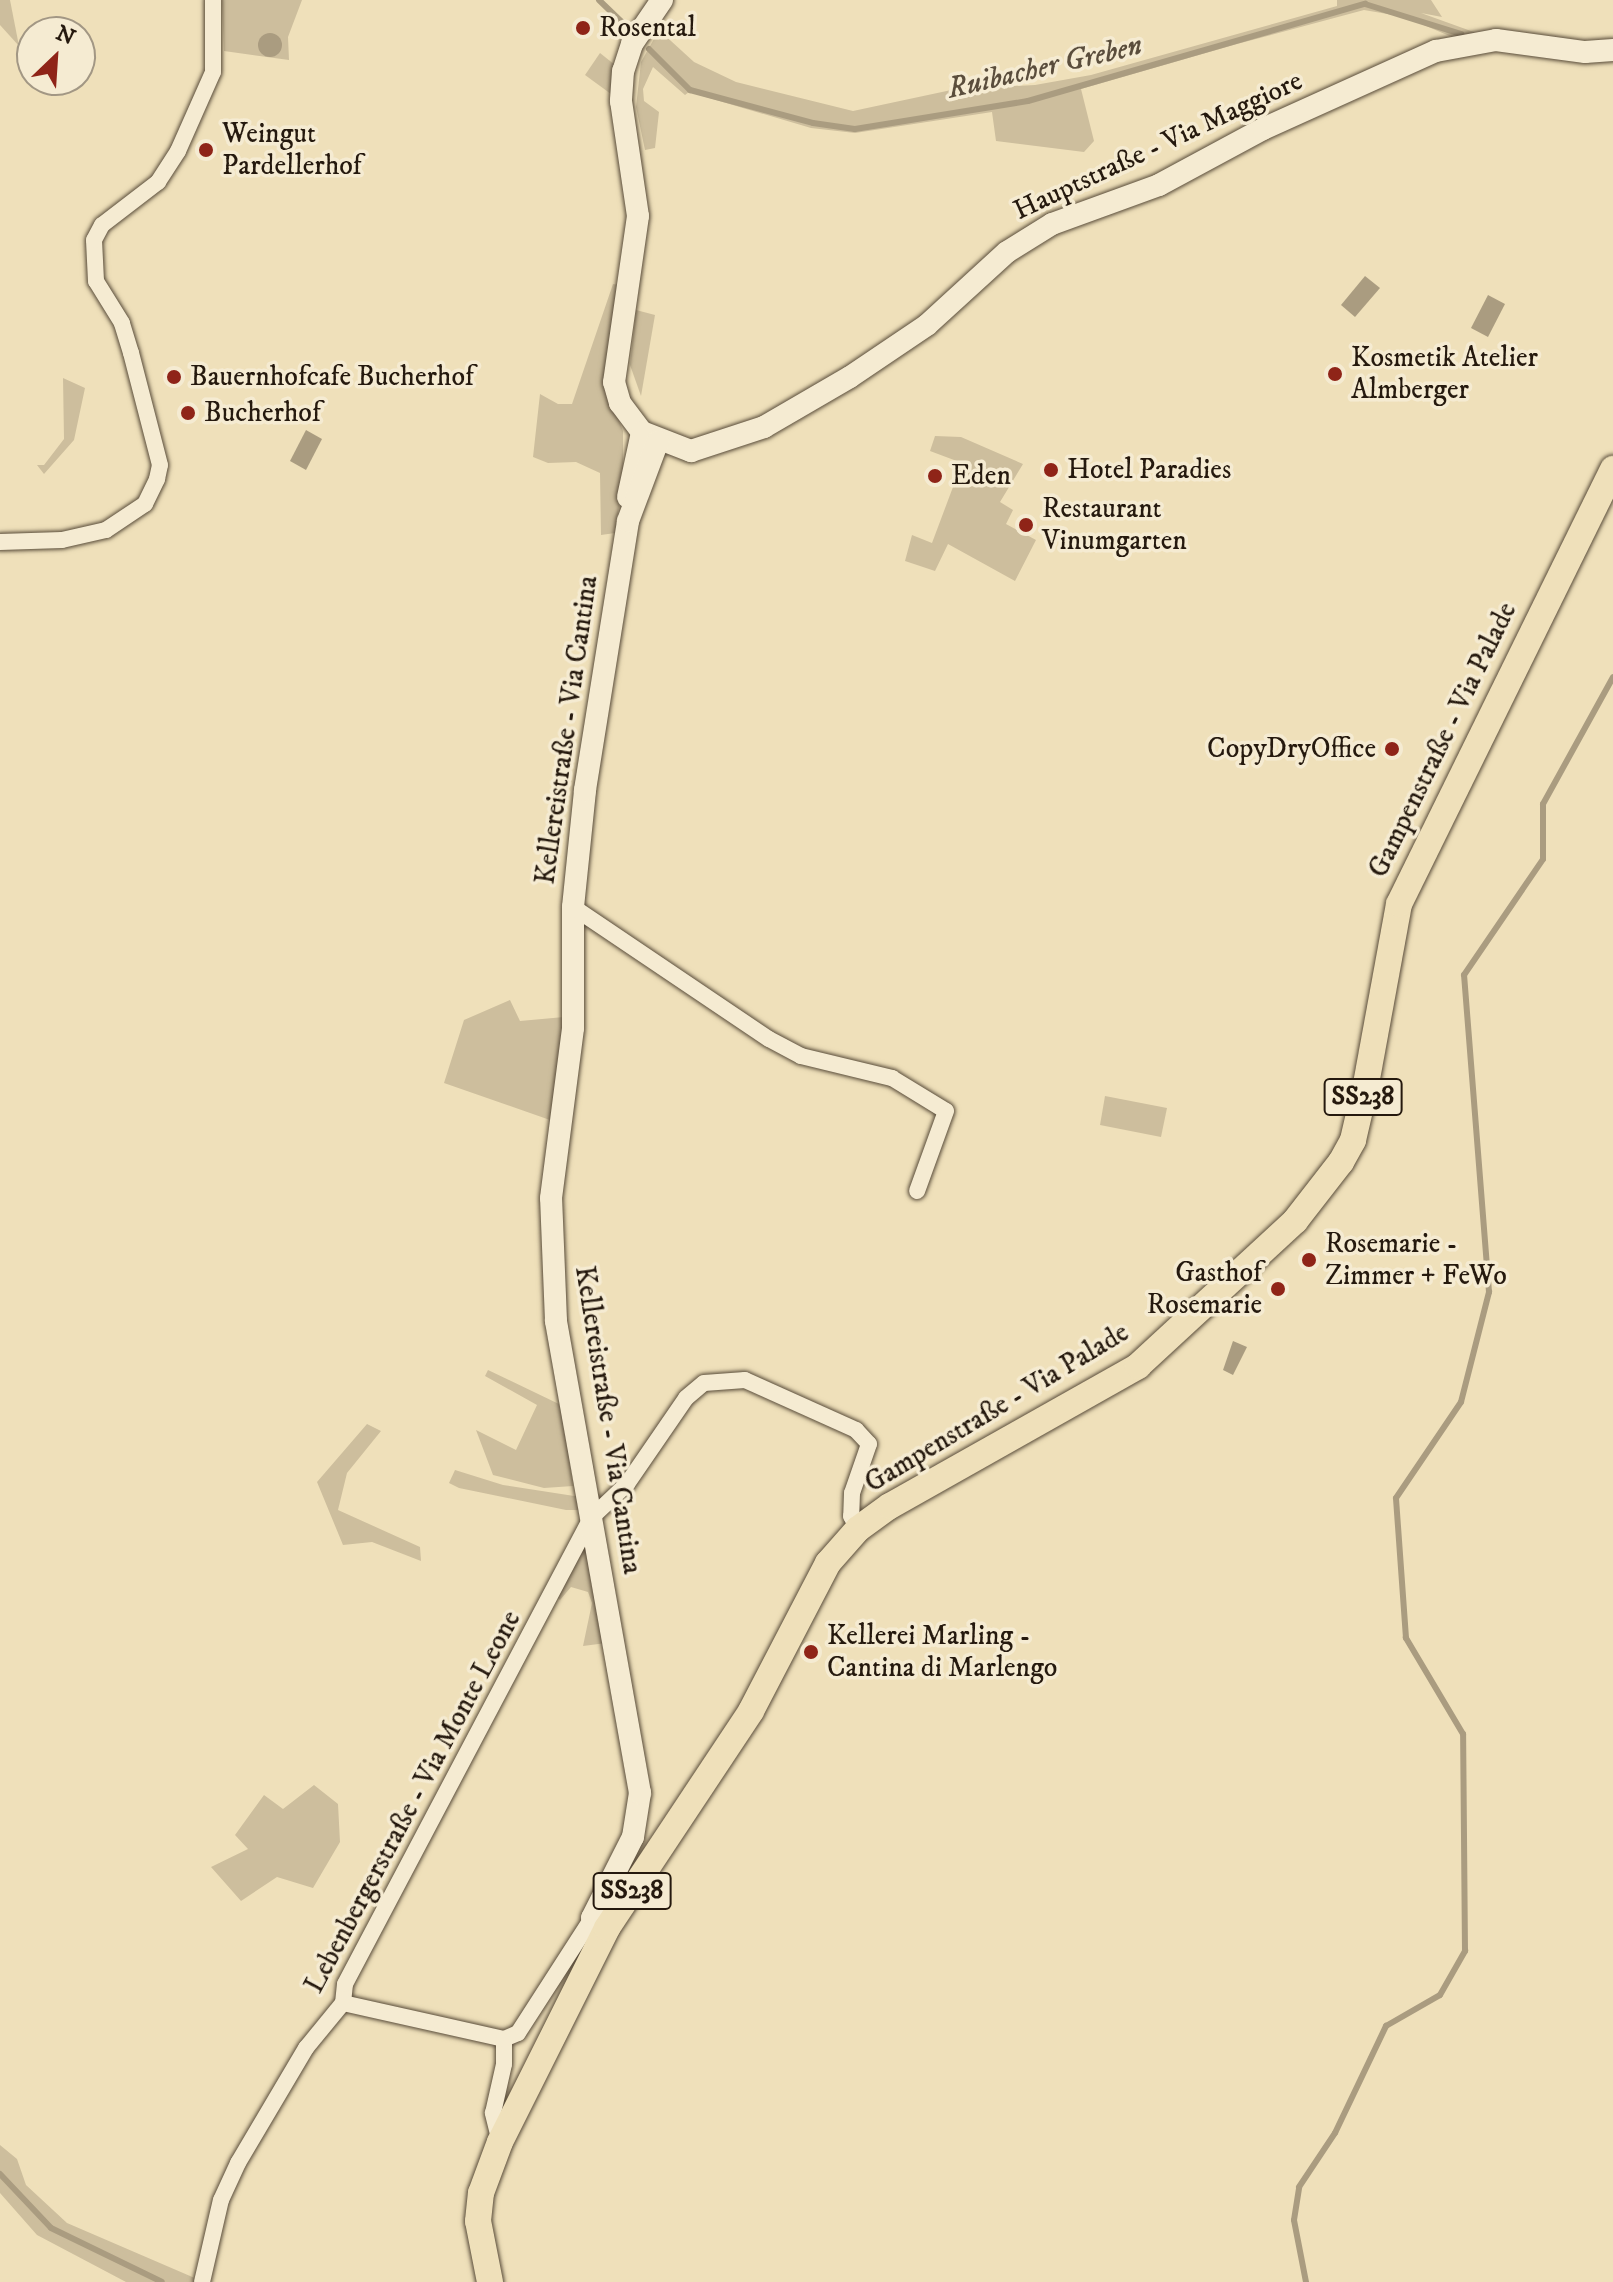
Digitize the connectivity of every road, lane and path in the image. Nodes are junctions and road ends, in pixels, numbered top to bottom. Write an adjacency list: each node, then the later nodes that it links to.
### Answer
1 (213, 0): 6 (street)
2 (662, 0): 4 (street)
3 (1613, 50): 4 (street, Hauptstraße - Via Maggiore)
4 (650, 436): 7 (street, Kellereistraße - Via Cantina)
5 (1613, 469): 10 (main road, Gampenstraße - Via Palade / SS238)
6 (0, 542)
7 (573, 907): 8 (street); 9 (street, Kellereistraße - Via Cantina)
8 (917, 1191)
9 (591, 1518): 10 (street, Lebenbergerstraße - Via Monte Leone); 11 (street, Kellereistraße - Via Cantina); 12 (street, Lebenbergerstraße - Via Monte Leone)
10 (858, 1529): 11 (main road, Gampenstraße - Via Palade / SS238)
11 (600, 1923): 13 (street); 14 (main road, Gampenstraße - Via Palade / SS238)
12 (343, 2003): 13 (street); 15 (street, Lebenbergerstraße - Via Monte Leone)
13 (504, 2039): 14 (street)
14 (500, 2142): 16 (main road, Gampenstraße - Via Palade / SS238)
15 (202, 2282)
16 (490, 2282)

